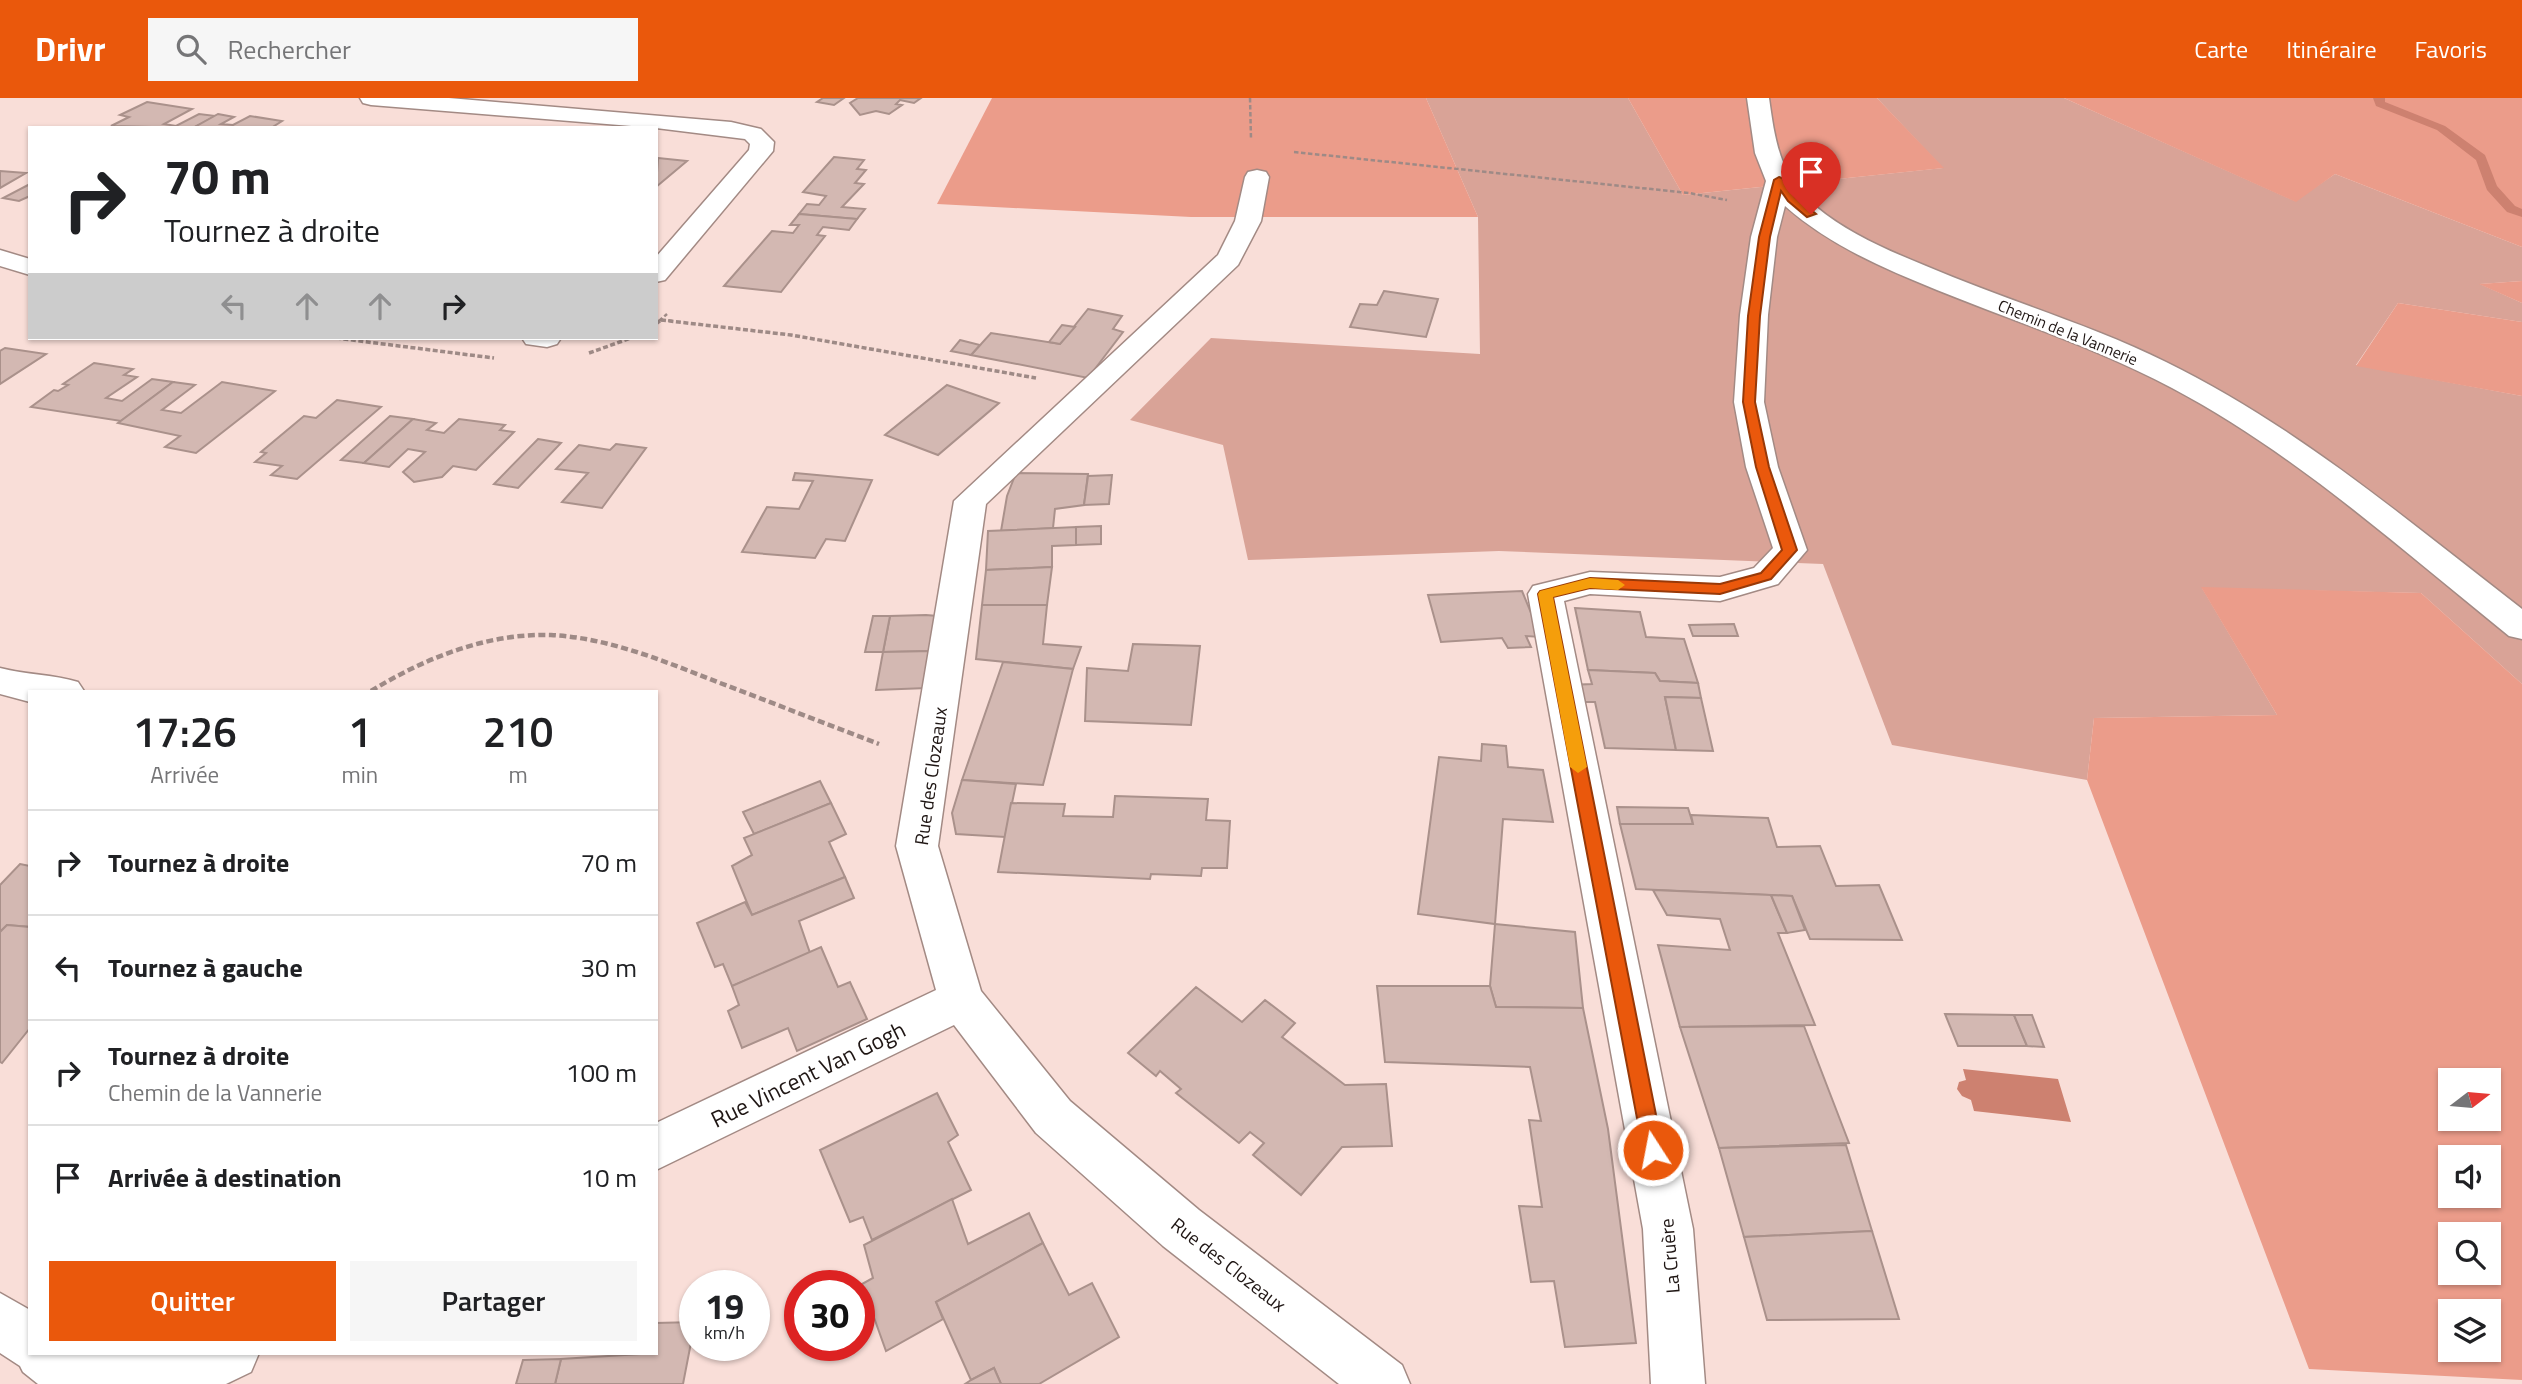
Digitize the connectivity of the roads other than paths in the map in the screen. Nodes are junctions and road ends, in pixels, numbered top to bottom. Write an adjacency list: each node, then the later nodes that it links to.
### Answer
1 (371, 98): 7 (street)
2 (1758, 98): 4 (street, Chemin de la Vannerie)
3 (1257, 177): 11 (street, Rue des Clozeaux)
4 (1775, 195): 8 (street, Chemin de la Vannerie); 18 (street, La Cruère)
5 (0, 258): 6 (street)
6 (28, 266)
7 (658, 272)
8 (2522, 627)
9 (28, 693): 10 (street)
10 (8, 694)
11 (961, 1000): 12 (street, Rue Vincent Van Gogh); 17 (street, Rue des Clozeaux)
12 (658, 1146)
13 (0, 1320): 14 (street)
14 (28, 1341)
15 (45, 1355): 16 (street)
16 (228, 1355)
17 (1383, 1384)
18 (1678, 1384)

